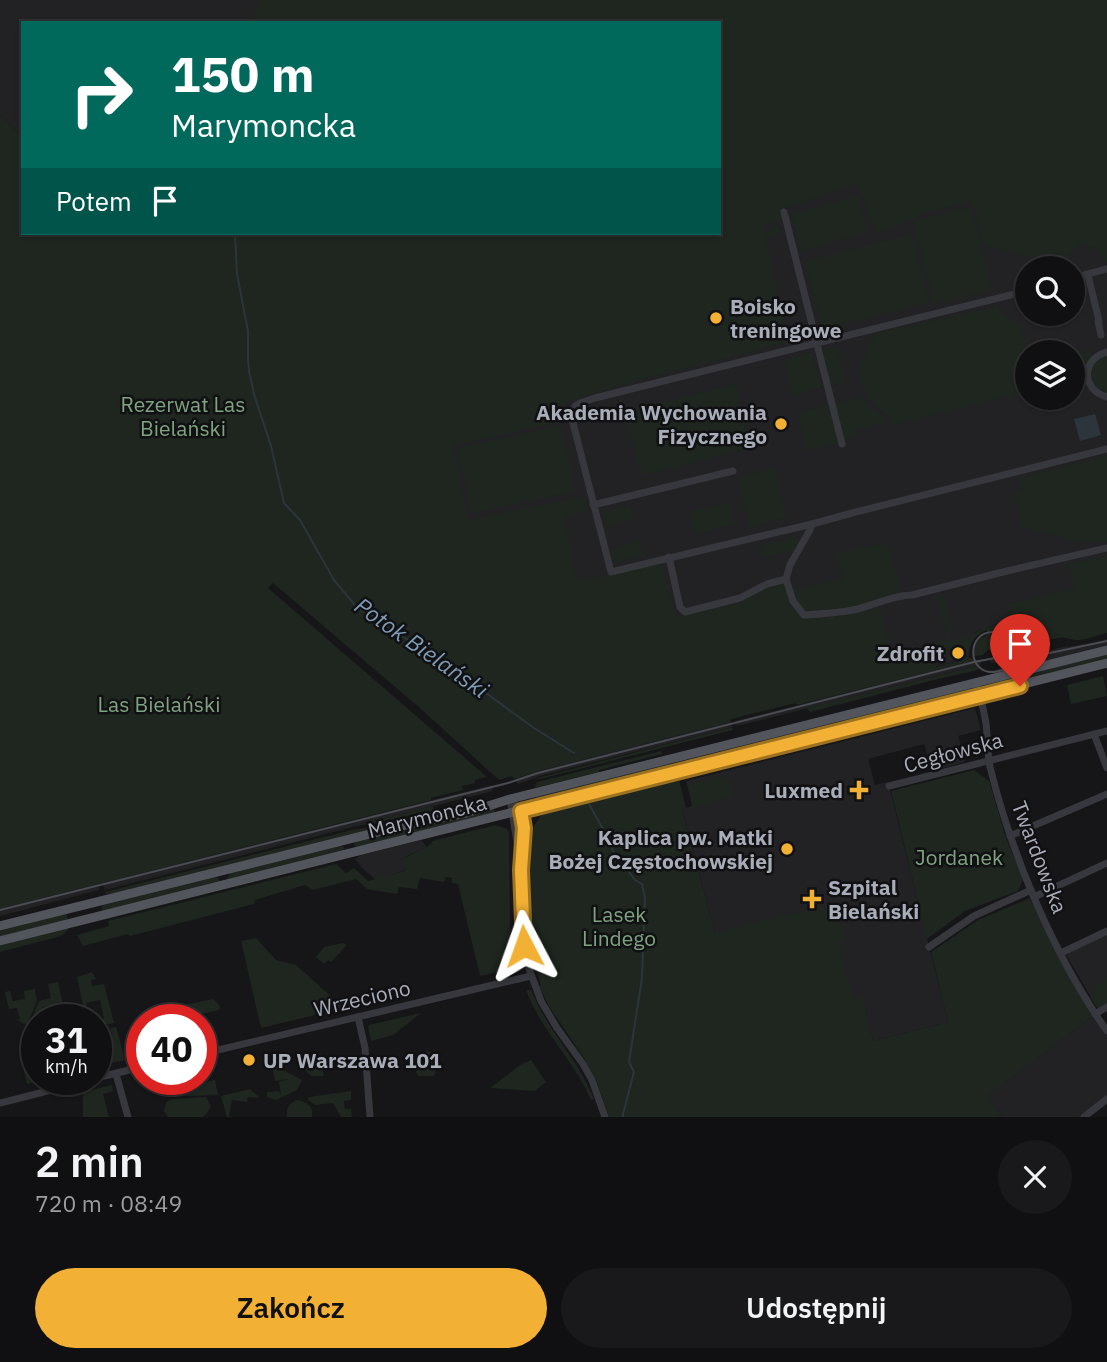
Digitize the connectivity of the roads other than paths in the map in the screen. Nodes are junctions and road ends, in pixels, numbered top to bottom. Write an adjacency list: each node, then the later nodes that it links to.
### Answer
1 (784, 212): 6 (street)
2 (1107, 269): 3 (street)
3 (1088, 275): 4 (street); 7 (street)
4 (1085, 276)
5 (1015, 294): 6 (street)
6 (816, 343): 9 (street); 12 (street)
7 (1104, 345): 8 (street)
8 (1107, 397)
9 (842, 444)
10 (1107, 449): 13 (street)
11 (733, 471): 12 (street)
12 (593, 505): 15 (street)
13 (812, 524): 15 (street); 16 (street)
14 (1107, 548): 16 (street)
15 (669, 558): 16 (street)
16 (786, 579)
17 (1107, 650): 19 (main road, Marymoncka)
18 (1107, 663): 20 (main road, Marymoncka)
19 (976, 682): 20 (street, Twardowska); 21 (main road, Marymoncka)
20 (979, 696): 22 (main road, Marymoncka); 28 (street, Twardowska)
21 (839, 717): 22 (main road); 25 (main road, Marymoncka)
22 (843, 730): 26 (main road, Marymoncka)
23 (1107, 730): 24 (street, Cegłowska)
24 (1094, 734): 28 (street, Cegłowska); 29 (street)
25 (765, 735): 26 (main road); 27 (main road); 32 (main road, Marymoncka)
26 (781, 745): 27 (main road, Marymoncka)
27 (748, 753): 33 (main road, Marymoncka)
28 (989, 760): 30 (street, Cegłowska); 34 (street, Twardowska)
29 (1107, 768)
30 (889, 786)
31 (1107, 794): 34 (street)
32 (510, 799): 33 (street); 35 (main road, Marymoncka)
33 (517, 812): 36 (main road, Marymoncka); 48 (street)
34 (1010, 836): 40 (street, Twardowska)
35 (347, 840): 36 (main road); 38 (main road, Marymoncka)
36 (350, 853): 39 (main road, Marymoncka)
37 (1107, 863): 40 (street)
38 (222, 871): 39 (main road); 41 (main road, Marymoncka)
39 (225, 884): 42 (main road, Marymoncka)
40 (1033, 893): 46 (street); 47 (street, Twardowska)
41 (95, 903): 42 (main road); 43 (main road, Marymoncka)
42 (99, 916): 45 (main road, Marymoncka)
43 (0, 926)
44 (1107, 931): 47 (street)
45 (0, 941)
46 (929, 947)
47 (1061, 953): 50 (street, Twardowska)
48 (531, 976): 51 (street, Wrzeciono); 62 (street)
49 (1107, 1007): 50 (street)
50 (1095, 1014): 52 (street, Twardowska)
51 (358, 1017): 53 (street, Wrzeciono); 61 (street)
52 (1107, 1031)
53 (217, 1050)
54 (126, 1072): 55 (street)
55 (116, 1074): 56 (street); 60 (street)
56 (112, 1075)
57 (32, 1095): 59 (street)
58 (1107, 1099): 63 (street)
59 (0, 1103)
60 (128, 1117)
61 (370, 1117)
62 (605, 1117)
63 (1084, 1117)

